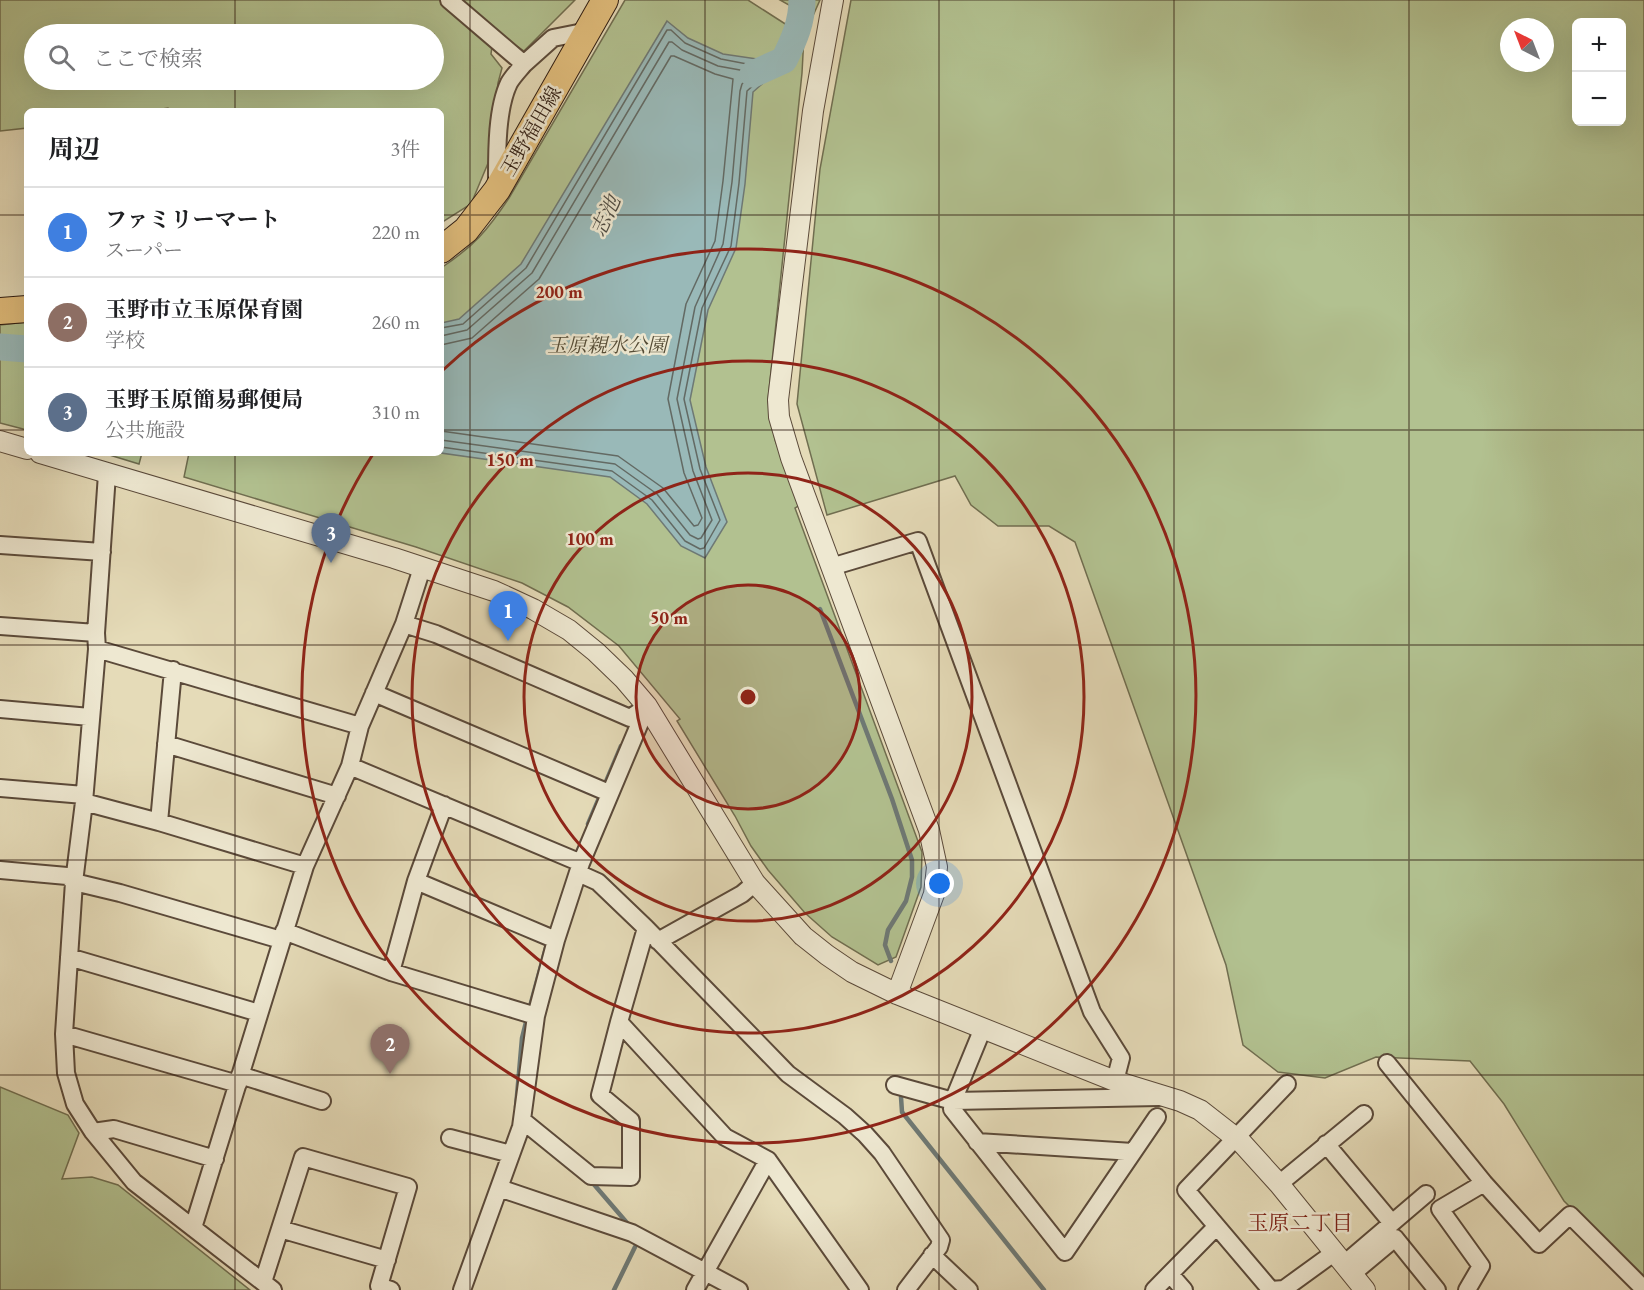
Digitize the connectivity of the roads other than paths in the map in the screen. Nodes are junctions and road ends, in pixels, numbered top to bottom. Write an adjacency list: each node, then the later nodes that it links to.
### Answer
1 (449, 0): 5 (street)
2 (605, 0): 4 (main road, 玉野福田線)
3 (833, 0): 16 (street)
4 (588, 31): 5 (street); 6 (main road, 玉野福田線)
5 (524, 64): 6 (street)
6 (497, 190): 7 (main road, 玉野福田線)
7 (444, 248)
8 (24, 309): 9 (main road)
9 (0, 311)
10 (0, 441): 11 (street)
11 (24, 448)
12 (50, 456): 13 (street)
13 (107, 474): 15 (street); 17 (street)
14 (0, 545): 15 (street)
15 (102, 552): 20 (street)
16 (831, 567): 46 (street); 54 (street)
17 (422, 568): 18 (street); 23 (street)
18 (404, 624): 22 (street); 23 (street)
19 (0, 626): 20 (street)
20 (96, 641): 21 (street); 25 (street)
21 (173, 670): 26 (street); 27 (street)
22 (374, 693): 26 (street); 30 (street)
23 (647, 706): 30 (street); 40 (street)
24 (0, 709): 25 (street)
25 (90, 717): 32 (street)
26 (360, 726): 28 (street)
27 (166, 744): 31 (street); 34 (street)
28 (350, 766): 31 (street); 33 (street)
29 (0, 788): 32 (street)
30 (604, 791): 35 (street)
31 (337, 796): 36 (street)
32 (84, 799): 34 (street); 39 (street)
33 (444, 805): 35 (street); 38 (street)
34 (159, 822): 36 (street)
35 (577, 864): 41 (street); 43 (street)
36 (305, 866): 42 (street)
37 (0, 870): 39 (street)
38 (416, 880): 43 (street); 45 (street)
39 (74, 882): 42 (street); 44 (street)
40 (755, 883): 41 (street); 46 (street)
41 (652, 934): 49 (street); 80 (street)
42 (283, 935): 45 (street); 47 (street)
43 (551, 938): 48 (street)
44 (69, 957): 47 (street); 51 (street)
45 (391, 972): 48 (street)
46 (897, 993): 50 (street)
47 (259, 1013): 53 (street)
48 (531, 1015): 62 (street)
49 (620, 1022): 62 (street); 71 (street)
50 (983, 1028): 54 (street); 59 (street)
51 (64, 1034): 53 (street); 63 (street)
52 (1387, 1063): 72 (street)
53 (239, 1079): 58 (street); 70 (street)
54 (1115, 1081): 57 (street)
55 (1287, 1084): 65 (street)
56 (895, 1085): 59 (street)
57 (1168, 1097): 59 (street); 65 (street)
58 (322, 1101)
59 (953, 1101): 66 (street)
60 (1364, 1114): 67 (street)
61 (1156, 1117): 68 (street)
62 (522, 1120): 69 (street)
63 (93, 1132): 70 (street); 78 (street)
64 (450, 1138): 69 (street)
65 (1236, 1138): 73 (street); 77 (street)
66 (977, 1142): 68 (street); 68 (street)
67 (1326, 1144): 73 (street); 76 (street)
68 (1133, 1152)
69 (511, 1154): 74 (street)
70 (214, 1159): 78 (street)
71 (768, 1160): 83 (street); 92 (street)
72 (1484, 1183): 86 (street); 99 (street)
73 (1279, 1184): 82 (street)
74 (499, 1188): 83 (street); 89 (street)
75 (1426, 1194): 76 (street)
76 (1392, 1223): 82 (street)
77 (1216, 1227): 84 (street); 87 (street)
78 (193, 1228): 85 (street)
79 (280, 1229): 81 (street); 81 (street); 85 (street)
80 (932, 1255): 93 (street); 94 (street)
81 (387, 1260): 88 (street)
82 (1344, 1263): 87 (street); 97 (street); 98 (street)
83 (704, 1272): 90 (street); 91 (street)
84 (1170, 1274): 95 (street); 96 (street)
85 (268, 1286)
86 (1638, 1288)
87 (1270, 1289)
88 (391, 1290)
89 (462, 1290)
90 (695, 1290)
91 (739, 1290)
92 (860, 1290)
93 (906, 1290)
94 (969, 1290)
95 (1154, 1290)
96 (1184, 1290)
97 (1365, 1290)
98 (1437, 1290)
99 (1467, 1290)

